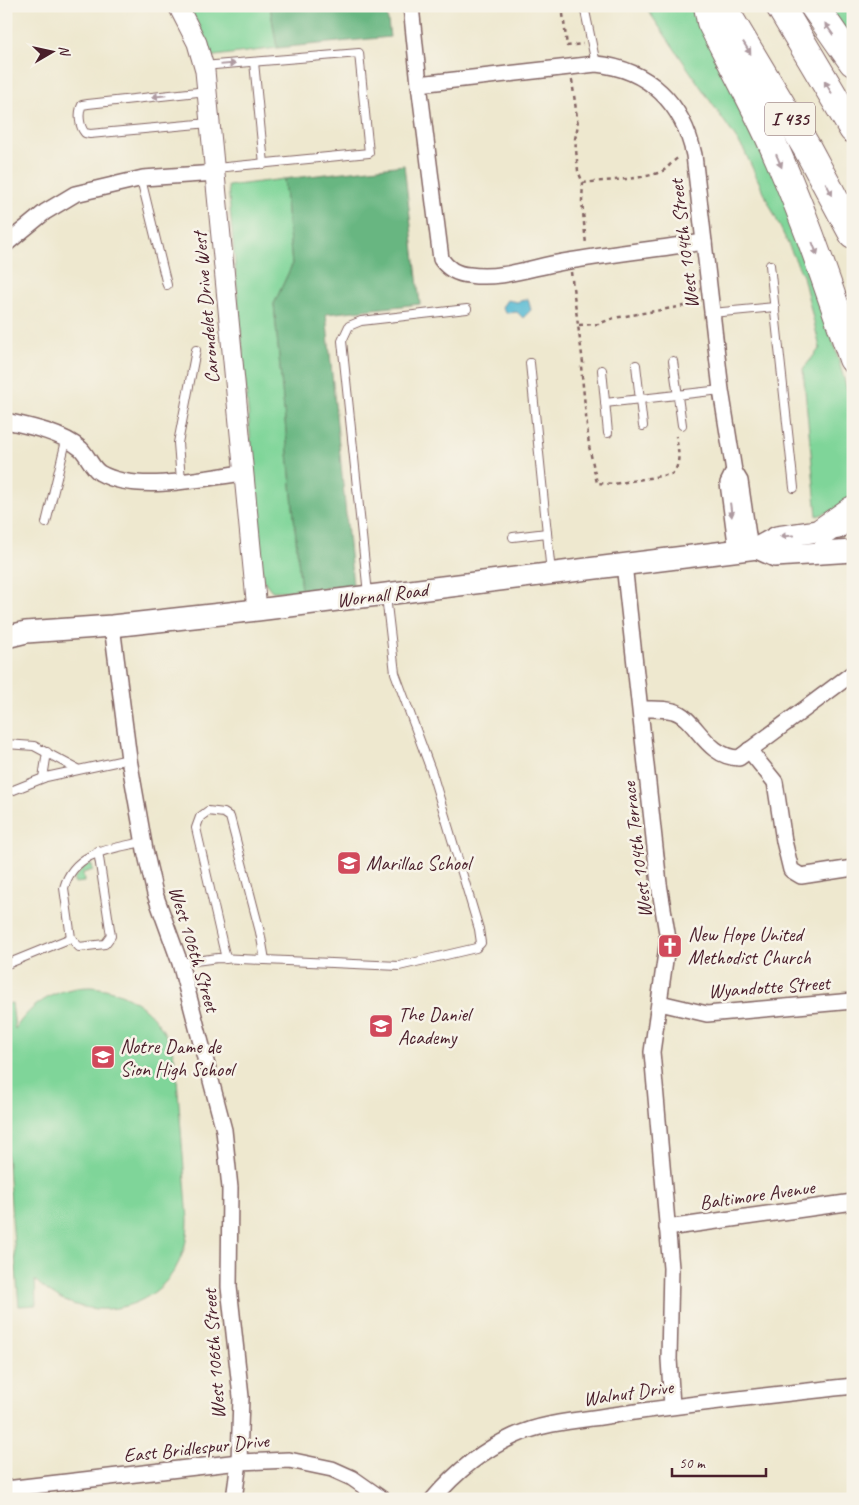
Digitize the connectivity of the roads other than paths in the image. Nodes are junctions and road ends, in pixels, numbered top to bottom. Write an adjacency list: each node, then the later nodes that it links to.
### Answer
1 (178, 6): 11 (street, Carondelet Drive West)
2 (411, 6): 12 (street)
3 (584, 6): 10 (lane)
4 (708, 6): 28 (highway, one-way to 28)
5 (722, 6): 19 (highway, I 435, one-way to 19)
6 (780, 6): 15 (highway, I 435, one-way to 6)
7 (814, 6): 9 (highway, one-way to 7)
8 (254, 62): 11 (lane, one-way to 8); 16 (lane); 16 (lane)
9 (853, 62)
10 (596, 64): 12 (street, West 104th Street); 20 (street, West 104th Street)
11 (203, 66): 13 (street, Carondelet Drive West)
12 (419, 84): 20 (street)
13 (207, 91): 14 (street, Carondelet Drive West); 14 (lane, one-way to 14)
14 (210, 122): 17 (street, Carondelet Drive West)
15 (853, 129)
16 (264, 164): 17 (lane)
17 (216, 171): 18 (street); 42 (street, Carondelet Drive West)
18 (141, 179): 21 (street); 23 (lane)
19 (853, 234)
20 (704, 242): 26 (street, West 104th Street)
21 (6, 244)
22 (770, 265): 24 (lane)
23 (167, 285)
24 (775, 306): 26 (lane); 44 (lane)
25 (467, 308): 55 (lane)
26 (712, 310): 33 (street, West 104th Street)
27 (196, 350): 43 (lane)
28 (853, 359)
29 (673, 361): 34 (lane)
30 (530, 363): 49 (lane)
31 (636, 364): 35 (lane)
32 (602, 370): 36 (lane)
33 (721, 390): 34 (lane); 51 (street, West 104th Street)
34 (676, 395): 35 (lane); 39 (lane)
35 (640, 399): 36 (lane); 38 (lane)
36 (605, 403): 40 (lane)
37 (6, 421): 41 (street)
38 (643, 426)
39 (682, 426)
40 (608, 433)
41 (66, 441): 43 (street); 46 (lane)
42 (243, 473): 43 (street); 56 (street, Carondelet Drive West)
43 (181, 480)
44 (794, 488)
45 (853, 510): 48 (highway)
46 (46, 523)
47 (853, 525): 48 (main road, Wornall Road)
48 (823, 531): 51 (main road, Wornall Road, one-way to 51)
49 (547, 533): 50 (lane); 54 (lane)
50 (513, 537)
51 (748, 550): 52 (main road, Wornall Road); 53 (main road, Wornall Road)
52 (853, 551)
53 (624, 564): 54 (main road, Wornall Road); 60 (street, West 104th Terrace)
54 (551, 573): 55 (main road, Wornall Road)
55 (377, 595): 56 (main road, Wornall Road); 73 (lane)
56 (257, 610): 57 (main road, Wornall Road)
57 (112, 626): 58 (main road, Wornall Road); 64 (street, West 106th Street)
58 (6, 637)
59 (853, 673): 62 (street)
60 (641, 709): 62 (street); 77 (street, West 104th Terrace)
61 (6, 744): 63 (lane)
62 (749, 750): 70 (street)
63 (47, 752): 65 (lane); 66 (lane)
64 (129, 759): 65 (lane); 68 (street, West 106th Street)
65 (77, 769): 66 (lane)
66 (43, 778): 67 (lane)
67 (6, 792)
68 (143, 842): 69 (lane); 74 (street, West 106th Street)
69 (98, 852): 71 (lane); 71 (lane)
70 (853, 868)
71 (72, 938): 75 (lane)
72 (226, 959): 73 (lane); 73 (lane); 74 (lane)
73 (265, 960)
74 (180, 963): 82 (street, West 106th Street)
75 (7, 964)
76 (853, 1001): 77 (street, Wyandotte Street)
77 (660, 1003): 79 (street, West 104th Terrace)
78 (853, 1202): 79 (street, Baltimore Avenue)
79 (668, 1228): 81 (street, West 104th Terrace)
80 (853, 1386): 81 (street, Walnut Drive)
81 (672, 1406): 87 (street, Walnut Drive)
82 (239, 1462): 84 (street, East Bridlespur Drive); 85 (street, West 106th Street); 86 (street, East Bridlespur Drive)
83 (6, 1489): 84 (street, East Bridlespur Drive)
84 (34, 1492)
85 (234, 1499)
86 (382, 1499)
87 (433, 1499)

